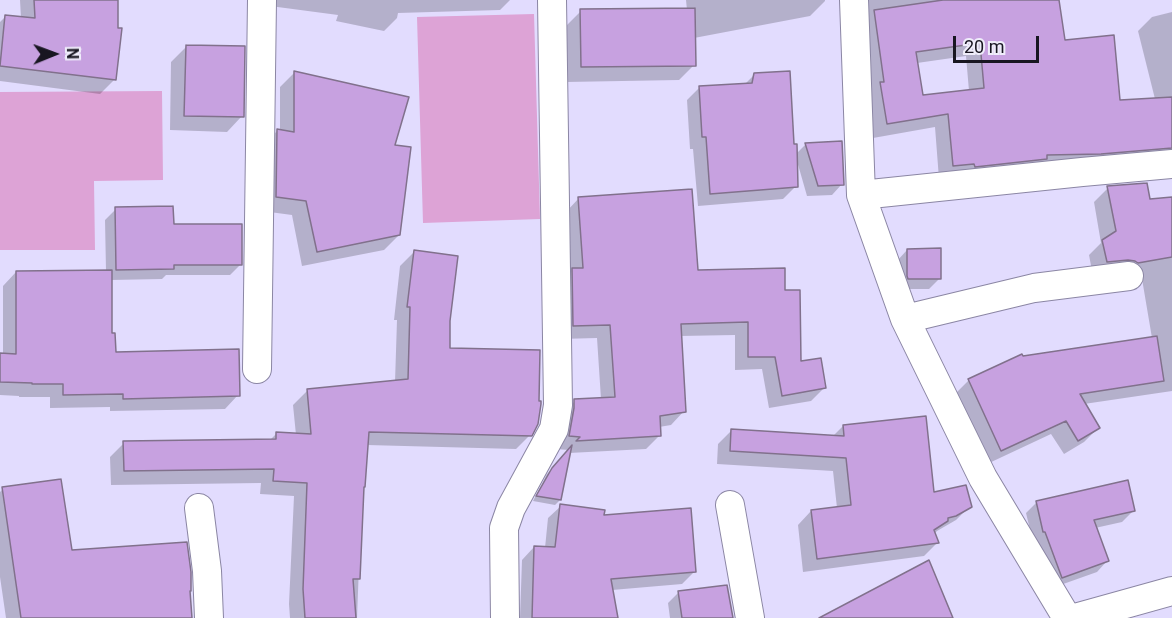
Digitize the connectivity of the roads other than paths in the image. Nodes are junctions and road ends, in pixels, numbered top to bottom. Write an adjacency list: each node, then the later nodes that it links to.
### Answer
1 (262, 0): 8 (street)
2 (552, 0): 13 (street)
3 (854, 0): 5 (street)
4 (1172, 164): 5 (street)
5 (861, 195): 7 (street)
6 (1129, 276): 7 (street)
7 (905, 319): 15 (street)
8 (257, 369)
9 (730, 505): 14 (street)
10 (199, 508): 12 (street)
11 (1172, 591): 16 (street)
12 (209, 618)
13 (506, 618)
14 (750, 618)
15 (1067, 618)
16 (1075, 618)

